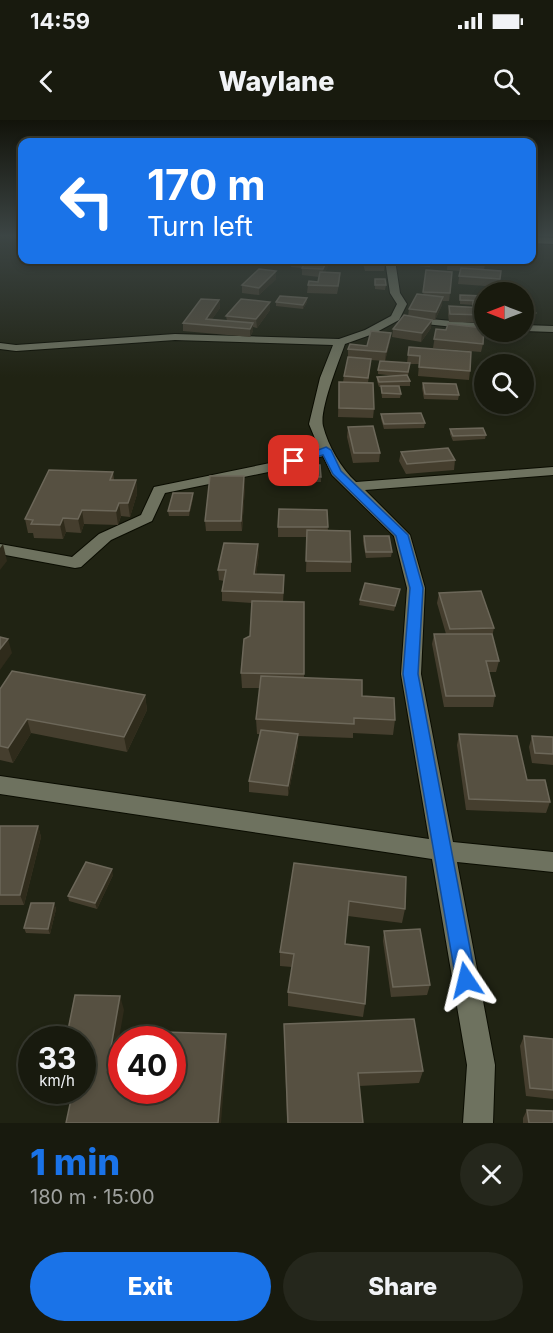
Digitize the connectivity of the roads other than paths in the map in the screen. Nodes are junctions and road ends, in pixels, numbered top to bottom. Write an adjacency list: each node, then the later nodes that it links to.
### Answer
1 (393, 283): 2 (street)
2 (395, 318): 3 (street); 6 (street)
3 (474, 326)
4 (534, 328): 5 (street)
5 (553, 329)
6 (340, 342): 7 (street); 8 (street)
7 (0, 346)
8 (326, 450): 10 (street); 11 (street)
9 (553, 471): 10 (street)
10 (353, 487): 13 (street)
11 (0, 549)
12 (0, 785): 13 (street)
13 (444, 851): 14 (street); 15 (street)
14 (553, 862)
15 (478, 1123)

